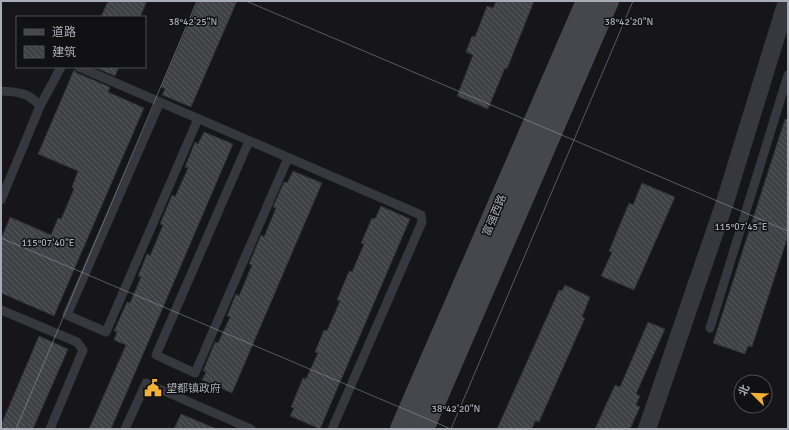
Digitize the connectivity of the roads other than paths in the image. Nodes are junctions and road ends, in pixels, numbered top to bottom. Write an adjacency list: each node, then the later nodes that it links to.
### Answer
1 (587, 1): 20 (main road, 富强西路)
2 (608, 1): 21 (main road, 富强西路)
3 (787, 1): 22 (street)
4 (60, 68): 9 (lane)
5 (81, 68): 8 (lane)
6 (788, 75): 15 (lane)
7 (1, 91): 9 (lane)
8 (160, 102): 10 (lane); 10 (lane)
9 (40, 106): 13 (lane)
10 (198, 119): 11 (lane)
11 (249, 141): 12 (lane); 12 (lane)
12 (288, 158): 19 (lane)
13 (1, 200)
14 (1, 310): 16 (lane)
15 (710, 328)
16 (50, 429)
17 (126, 429): 18 (lane)
18 (251, 429)
19 (332, 429)
20 (401, 429)
21 (423, 429)
22 (647, 429)

